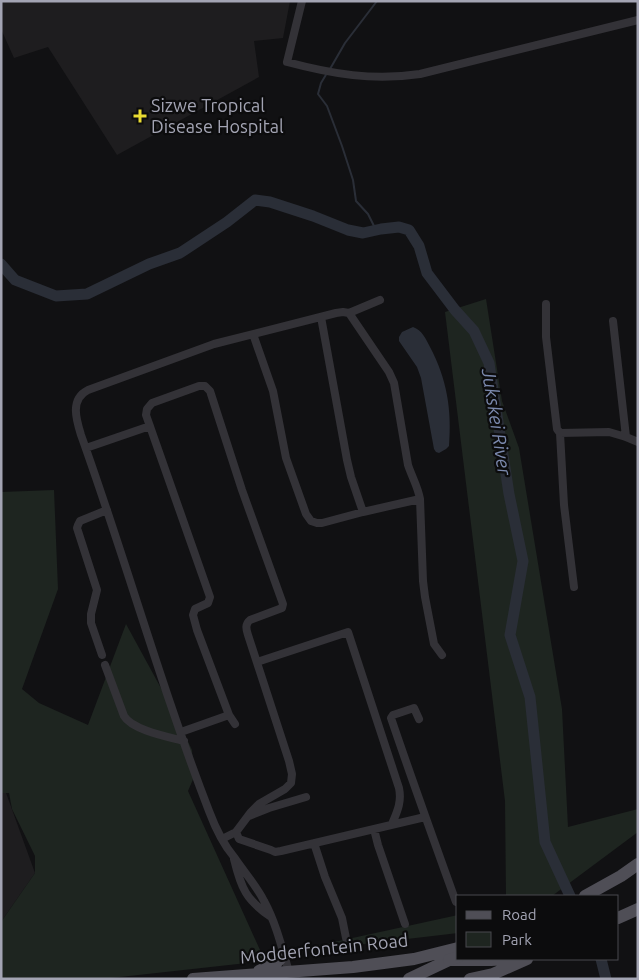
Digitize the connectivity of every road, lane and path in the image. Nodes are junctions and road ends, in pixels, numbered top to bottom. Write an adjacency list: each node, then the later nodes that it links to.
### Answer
1 (302, 1): 2 (street)
2 (638, 20)
3 (380, 300): 5 (street)
4 (546, 304): 10 (street)
5 (349, 313): 6 (street); 14 (street)
6 (321, 317): 8 (street); 16 (street)
7 (613, 321): 11 (street)
8 (253, 334): 13 (street); 16 (street)
9 (150, 426): 13 (street); 20 (street); 22 (street)
10 (560, 433): 11 (street); 17 (street)
11 (626, 437): 12 (street)
12 (638, 442)
13 (86, 448): 15 (street)
14 (420, 499): 16 (street); 19 (street)
15 (107, 510): 18 (street); 25 (street)
16 (363, 512)
17 (574, 587)
18 (102, 655)
19 (442, 655)
20 (257, 662): 28 (street); 30 (street)
21 (105, 665): 26 (street)
22 (229, 715): 24 (street); 25 (street)
23 (419, 719): 29 (street)
24 (234, 724)
25 (181, 732): 26 (street)
26 (184, 741): 33 (street)
27 (306, 797): 28 (street)
28 (247, 817): 32 (street)
29 (425, 817): 30 (street); 37 (street)
30 (392, 824): 31 (street)
31 (374, 829): 34 (street); 40 (street)
32 (237, 836): 33 (street); 34 (street)
33 (224, 842): 43 (street)
34 (314, 843): 41 (street)
35 (638, 864): 36 (main road)
36 (587, 895)
37 (456, 902)
38 (638, 909): 39 (main road)
39 (619, 918)
40 (405, 924)
41 (346, 938)
42 (456, 948): 44 (main road, Modderfontein Road)
43 (284, 956): 50 (main road); 51 (street); 52 (main road)
44 (414, 959): 46 (main road); 50 (main road, Modderfontein Road)
45 (453, 959): 54 (main road)
46 (456, 960)
47 (491, 960): 49 (main road)
48 (520, 960): 49 (main road)
49 (506, 962): 55 (main road)
50 (313, 970): 51 (main road, Modderfontein Road)
51 (288, 972): 52 (main road, Modderfontein Road)
52 (247, 975): 53 (main road, Modderfontein Road)
53 (193, 979)
54 (409, 979)
55 (470, 979)

